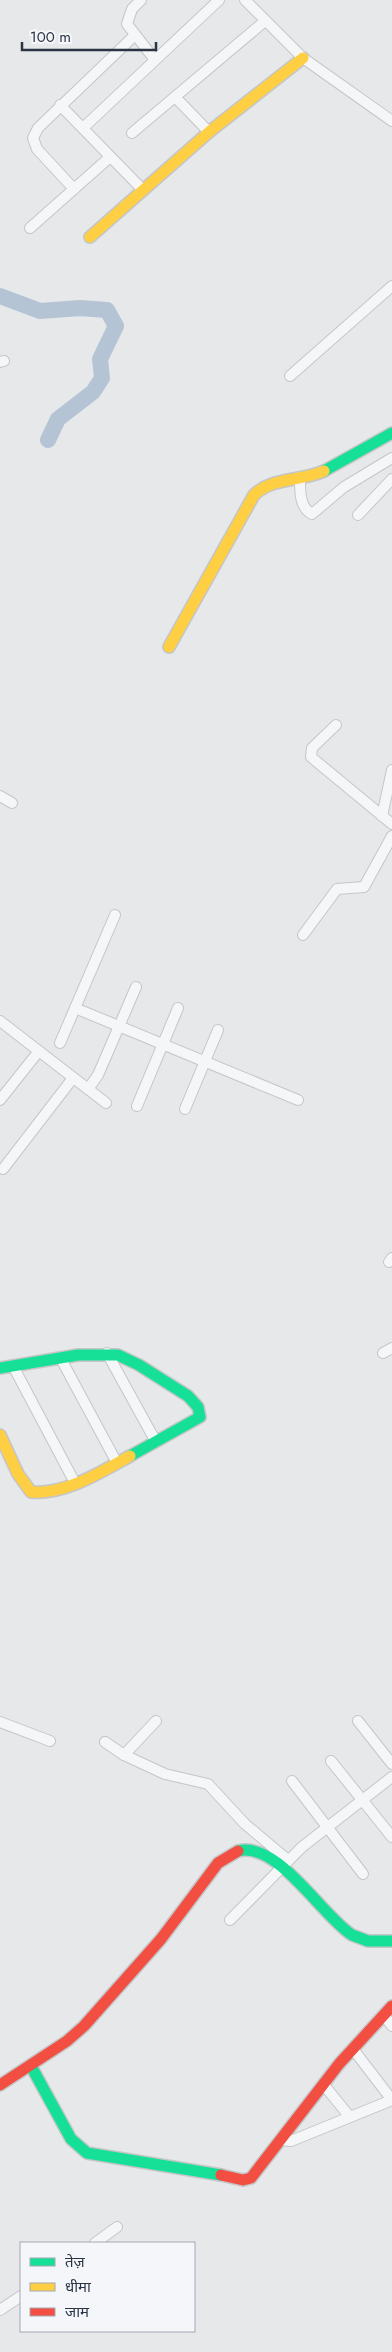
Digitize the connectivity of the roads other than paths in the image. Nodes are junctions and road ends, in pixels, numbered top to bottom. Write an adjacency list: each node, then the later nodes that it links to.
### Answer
1 (141, 0): 5 (street)
2 (219, 0): 7 (street)
3 (245, 0): 4 (street)
4 (265, 21): 6 (street); 8 (street)
5 (134, 36): 7 (street); 9 (street)
6 (303, 58): 10 (street); 12 (street)
7 (155, 60): 11 (street)
8 (175, 97): 12 (street); 13 (street)
9 (60, 105): 11 (street); 15 (street)
10 (392, 121)
11 (82, 128): 14 (street)
12 (209, 132): 16 (street)
13 (132, 133)
14 (110, 157): 15 (street); 16 (street)
15 (74, 190): 17 (street)
16 (142, 190): 18 (street)
17 (30, 228)
18 (90, 237)
19 (391, 290): 20 (street)
20 (290, 376)
21 (392, 433): 24 (street)
22 (392, 458): 24 (street)
23 (392, 478): 25 (street)
24 (300, 480): 26 (street)
25 (358, 515)
26 (169, 647)
27 (336, 725): 31 (street)
28 (392, 770): 31 (street)
29 (0, 796): 30 (street)
30 (12, 803)
31 (382, 816): 32 (street)
32 (392, 824)
33 (392, 836): 35 (street)
34 (115, 914): 37 (street)
35 (303, 935)
36 (136, 986): 40 (street)
37 (75, 1008): 40 (street); 42 (street)
38 (178, 1008): 43 (street)
39 (1, 1023): 44 (street)
40 (119, 1026): 43 (street); 47 (street)
41 (218, 1030): 45 (street)
42 (60, 1044)
43 (163, 1044): 45 (street); 51 (street)
44 (39, 1051): 46 (street); 48 (street)
45 (205, 1062): 49 (street); 52 (street)
46 (73, 1078): 47 (street); 53 (street)
47 (88, 1089): 50 (street)
48 (0, 1100)
49 (298, 1100)
50 (106, 1103)
51 (137, 1106)
52 (185, 1109)
53 (3, 1169)
54 (107, 1353): 55 (street); 59 (street); 59 (street)
55 (61, 1359): 56 (street); 60 (street)
56 (13, 1366): 57 (street); 61 (street)
57 (0, 1368)
58 (0, 1435): 61 (street)
59 (156, 1442): 60 (street)
60 (117, 1463): 61 (street)
61 (75, 1483)
62 (358, 1721): 69 (street)
63 (0, 1722): 65 (street)
64 (156, 1722): 67 (street)
65 (50, 1741)
66 (105, 1742): 67 (street)
67 (124, 1755): 75 (street)
68 (331, 1761): 72 (street)
69 (392, 1764)
70 (392, 1777): 72 (street)
71 (292, 1781): 73 (street)
72 (363, 1800): 73 (street); 74 (street)
73 (328, 1827): 75 (street); 76 (street)
74 (392, 1837)
75 (285, 1863): 77 (street); 78 (street); 83 (street)
76 (363, 1874)
77 (230, 1920)
78 (392, 1941)
79 (392, 2006): 80 (street)
80 (384, 2015): 81 (street); 82 (street)
81 (392, 2026)
82 (353, 2049): 85 (street); 86 (street)
83 (31, 2066): 84 (street); 88 (street)
84 (0, 2085)
85 (324, 2085): 87 (street); 88 (street)
86 (392, 2100): 87 (street)
87 (349, 2116): 88 (street)
88 (280, 2140)
89 (117, 2227): 90 (street)
90 (96, 2242)
91 (20, 2297): 92 (street)
92 (0, 2310)

